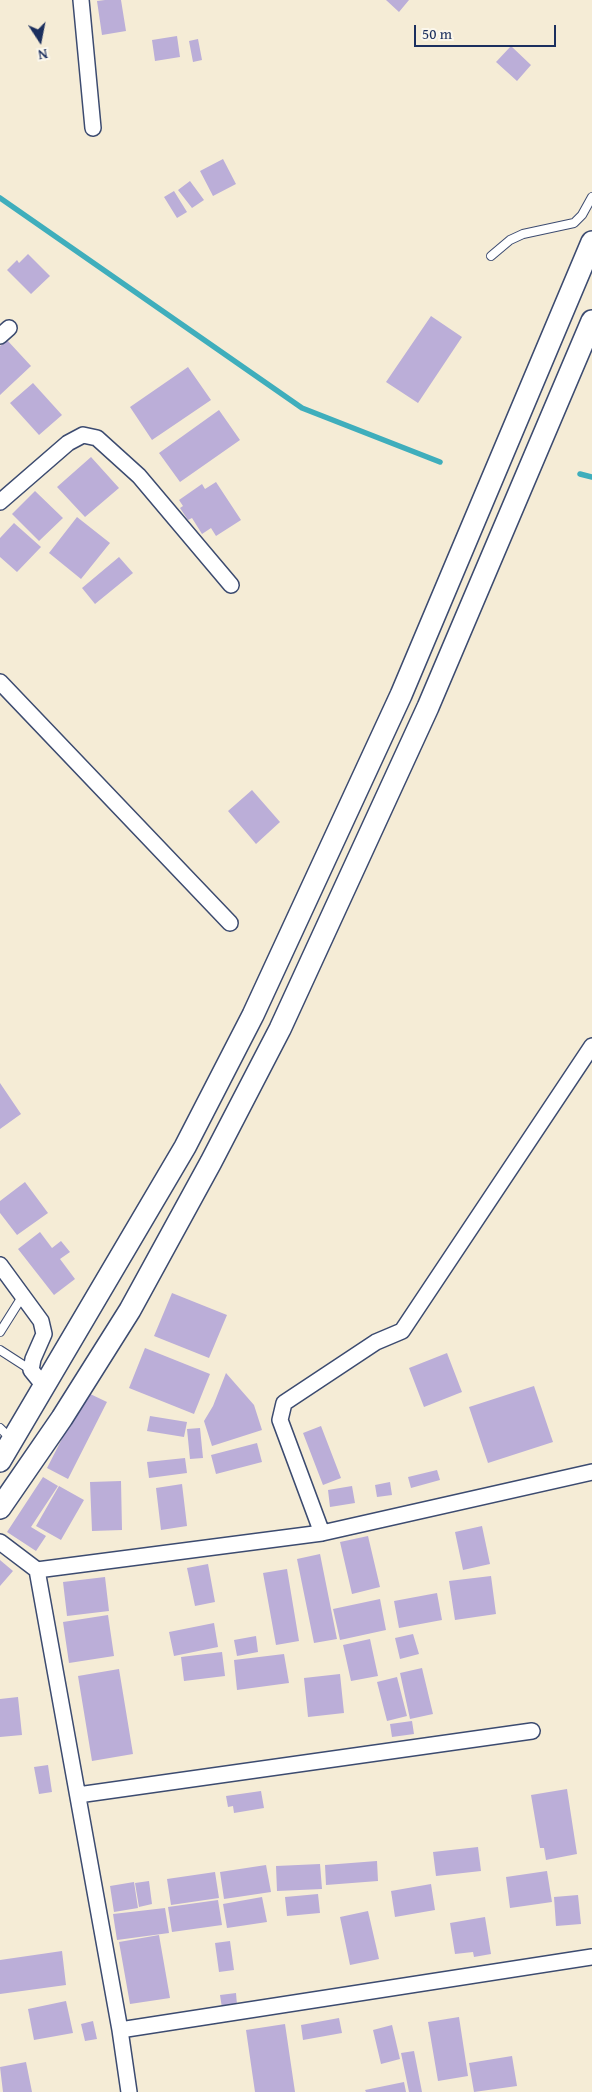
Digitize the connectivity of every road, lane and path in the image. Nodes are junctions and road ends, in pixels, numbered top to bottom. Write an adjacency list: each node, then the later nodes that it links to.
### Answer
1 (82, 0): 2 (street)
2 (94, 128)
3 (592, 197): 5 (lane)
4 (592, 242): 16 (main road)
5 (491, 256)
6 (592, 321): 20 (main road)
7 (0, 502): 8 (street)
8 (230, 585)
9 (0, 682): 10 (street)
10 (230, 923)
11 (592, 1046): 21 (street)
12 (0, 1265): 13 (street)
13 (22, 1297): 14 (lane); 16 (street)
14 (0, 1332)
15 (0, 1350): 16 (lane)
16 (37, 1378): 17 (main road)
17 (7, 1435): 18 (main road)
18 (0, 1461)
19 (592, 1472): 21 (street)
20 (0, 1508)
21 (322, 1533): 23 (street)
22 (0, 1542): 23 (street)
23 (37, 1570): 25 (street)
24 (532, 1731): 25 (street)
25 (78, 1795): 27 (street)
26 (592, 1957): 27 (street)
27 (120, 2030): 28 (street)
28 (129, 2092)

